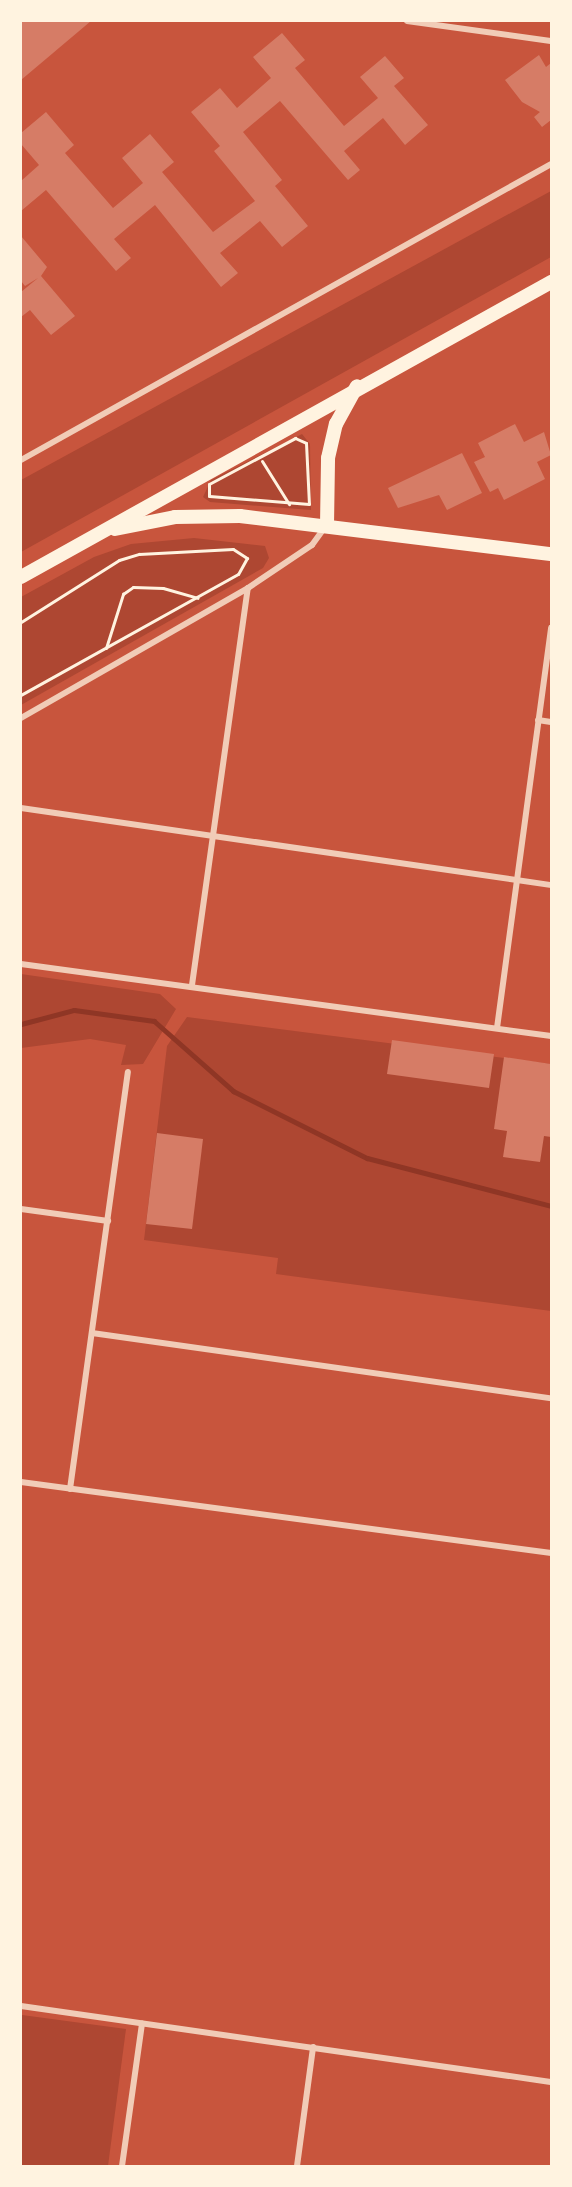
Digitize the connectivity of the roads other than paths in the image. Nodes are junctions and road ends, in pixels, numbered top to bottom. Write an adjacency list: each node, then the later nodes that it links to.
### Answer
1 (408, 21): 2 (street)
2 (551, 41)
3 (551, 164): 6 (street)
4 (551, 282): 5 (main road)
5 (358, 384): 7 (main road); 8 (main road)
6 (21, 460)
7 (327, 525): 8 (main road); 9 (main road); 11 (street)
8 (104, 531): 10 (main road)
9 (551, 554)
10 (21, 577)
11 (248, 588): 13 (street); 17 (street)
12 (551, 628): 14 (street)
13 (21, 718)
14 (538, 720): 15 (street); 18 (street)
15 (551, 722)
16 (21, 808): 17 (street)
17 (213, 837): 18 (street); 21 (street)
18 (516, 880): 19 (street); 22 (street)
19 (551, 885)
20 (21, 964): 21 (street)
21 (192, 985): 22 (street)
22 (496, 1028): 23 (street)
23 (551, 1036)
24 (128, 1072): 26 (street)
25 (21, 1209): 26 (street)
26 (108, 1221): 27 (street)
27 (92, 1333): 28 (street); 30 (street)
28 (551, 1398)
29 (21, 1482): 30 (street)
30 (70, 1489): 31 (street)
31 (551, 1553)
32 (21, 2006): 33 (street)
33 (142, 2023): 34 (street); 36 (street)
34 (313, 2047): 35 (street); 37 (street)
35 (551, 2082)
36 (122, 2166)
37 (297, 2166)

